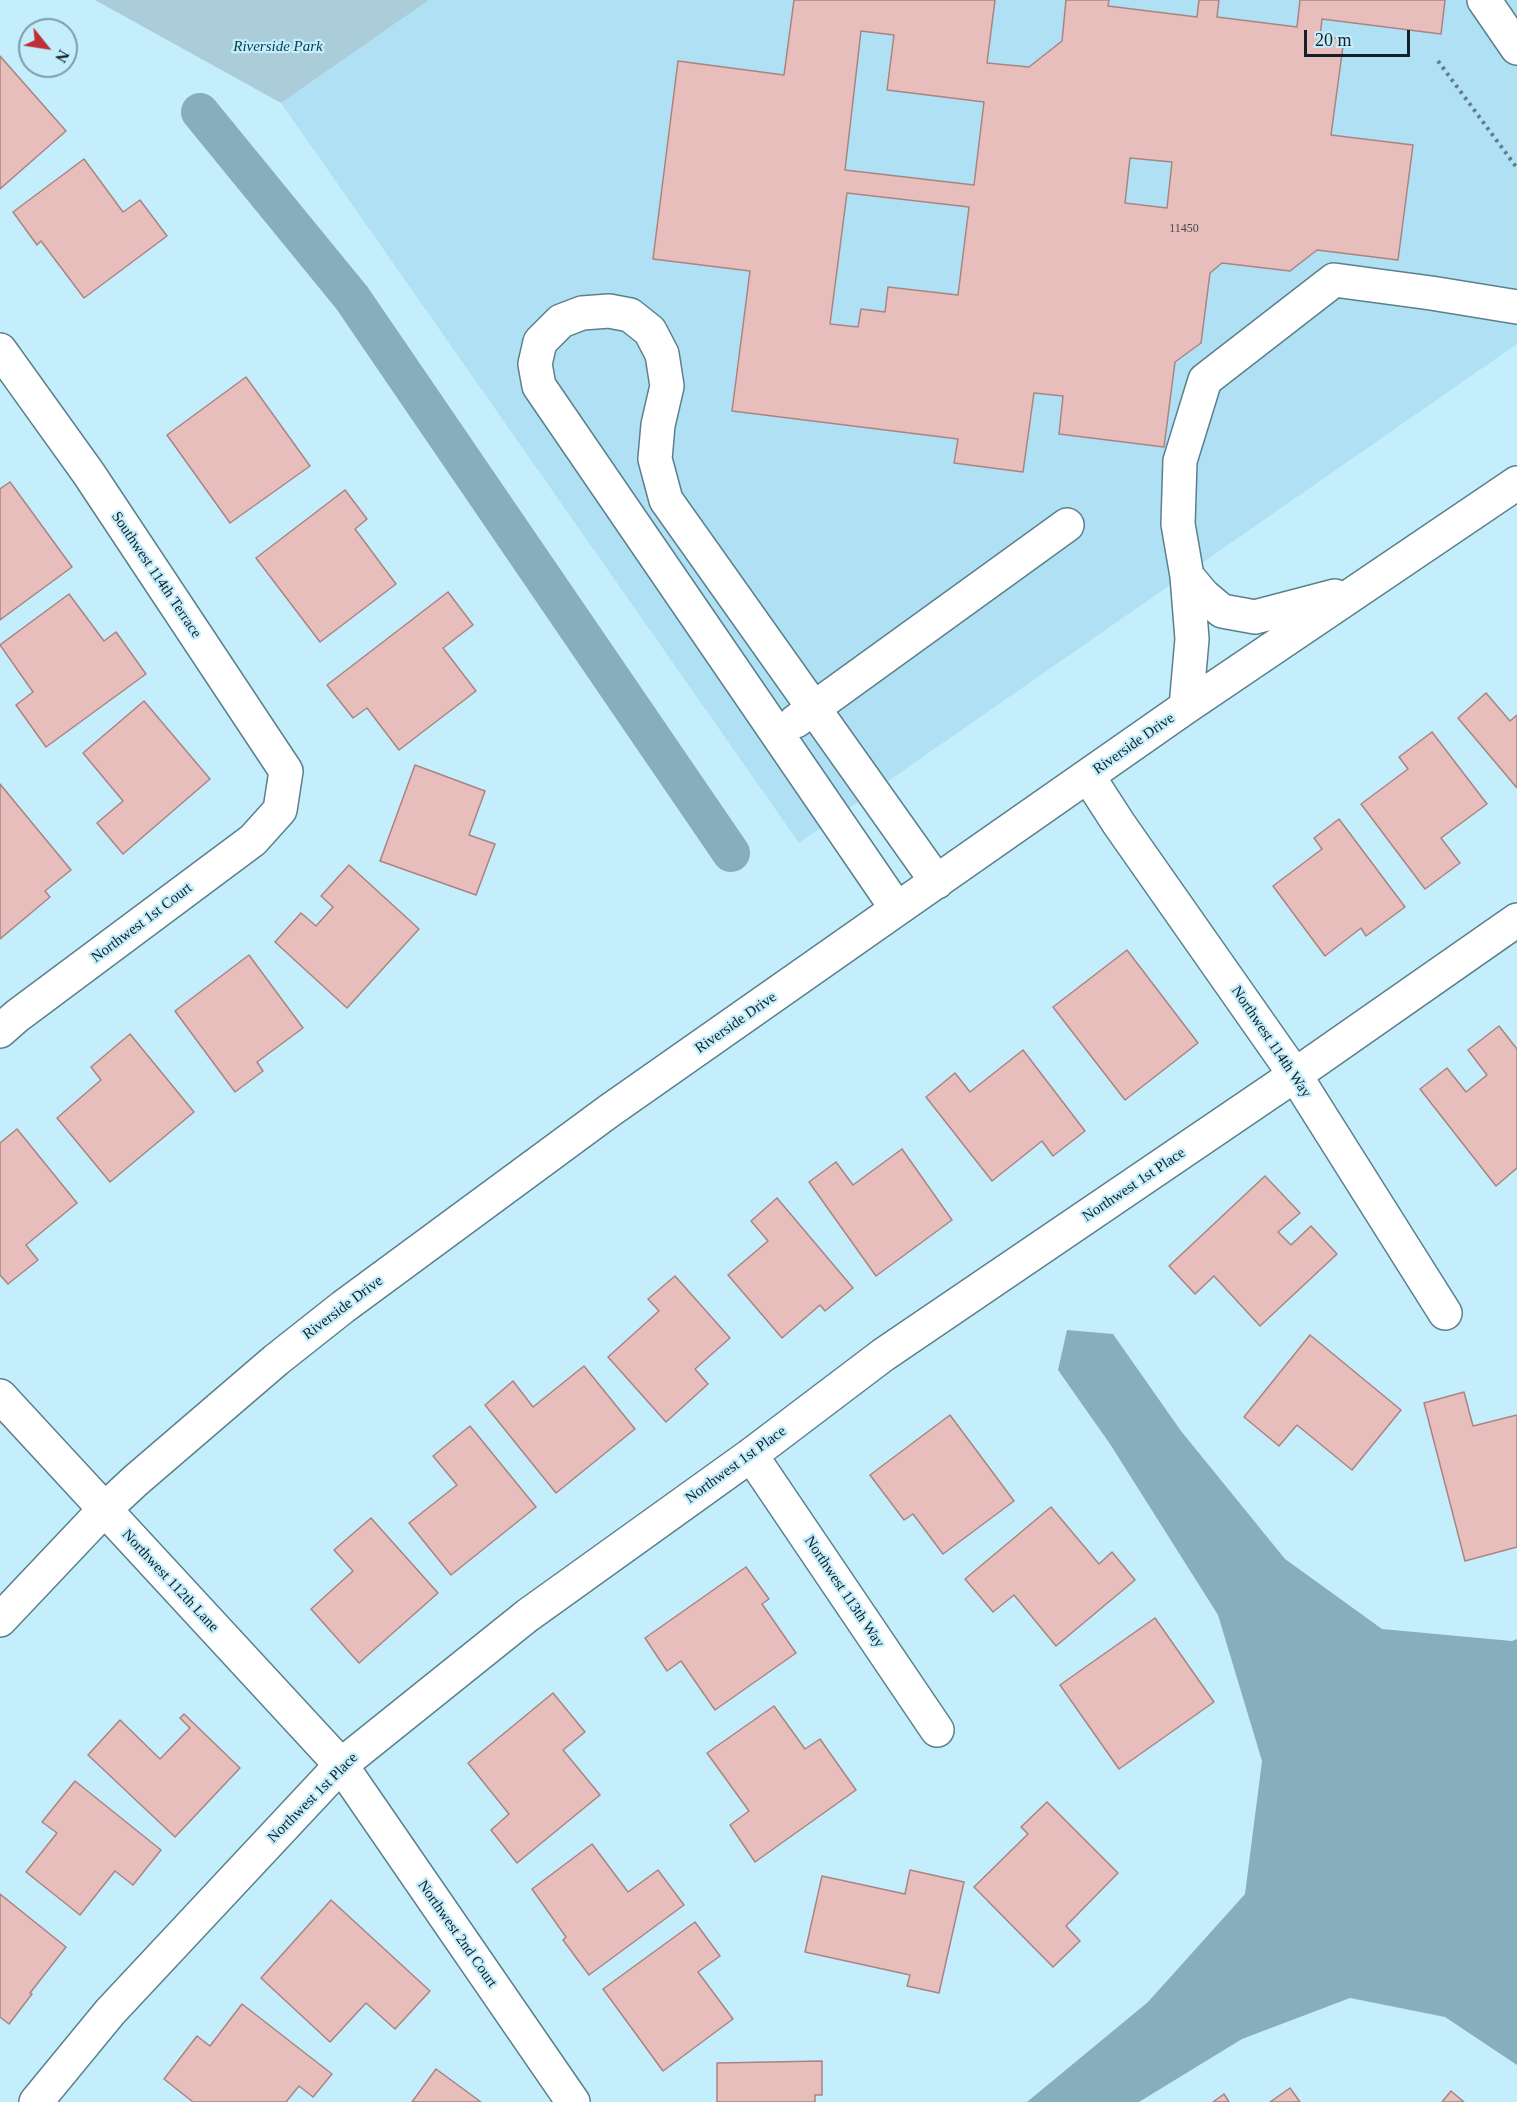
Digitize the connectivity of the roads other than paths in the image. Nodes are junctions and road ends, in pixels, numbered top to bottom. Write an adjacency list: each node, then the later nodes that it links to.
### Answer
1 (1485, 0): 2 (street)
2 (1517, 48)
3 (1517, 307): 7 (street)
4 (0, 350): 13 (street, Southwest 114th Terrace)
5 (1517, 483): 8 (street, Riverside Drive)
6 (1067, 525): 10 (street)
7 (1186, 576): 8 (street); 9 (street)
8 (1360, 589): 9 (street, Riverside Drive)
9 (1186, 707): 12 (street, Riverside Drive)
10 (813, 708): 11 (street); 11 (street); 14 (street)
11 (777, 734): 15 (street)
12 (1088, 776): 14 (street, Riverside Drive); 18 (street, Northwest 114th Way)
13 (280, 810): 17 (street, Northwest 1st Court)
14 (937, 882): 15 (street, Riverside Drive)
15 (897, 909): 22 (street, Riverside Drive)
16 (1517, 920): 18 (street, Northwest 1st Place)
17 (0, 1031)
18 (1295, 1075): 19 (street, Northwest 114th Way); 21 (street, Northwest 1st Place)
19 (1445, 1313)
20 (0, 1396): 22 (street, Northwest 112th Lane)
21 (751, 1455): 24 (street, Northwest 113th Way); 25 (street, Northwest 1st Place)
22 (104, 1510): 23 (street, Riverside Drive); 25 (street, Northwest 112th Lane)
23 (0, 1620)
24 (937, 1730)
25 (341, 1765): 26 (street, Northwest 1st Place); 27 (street, Northwest 2nd Court)
26 (36, 2102)
27 (573, 2102)

